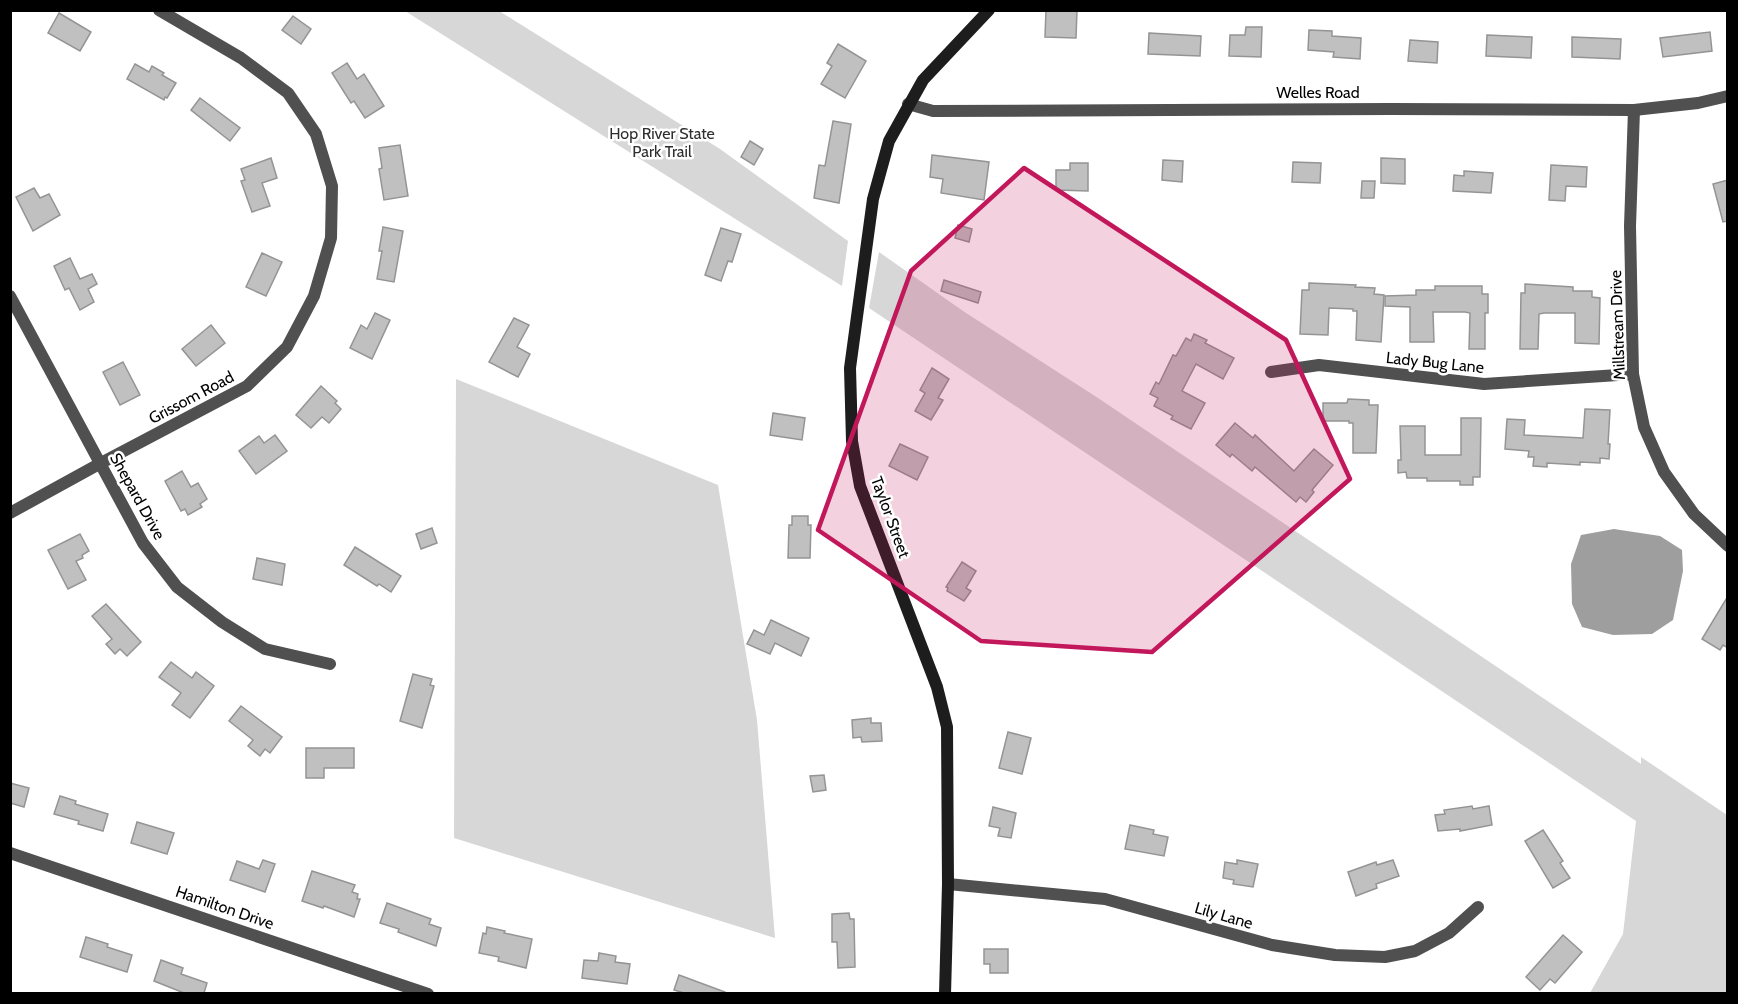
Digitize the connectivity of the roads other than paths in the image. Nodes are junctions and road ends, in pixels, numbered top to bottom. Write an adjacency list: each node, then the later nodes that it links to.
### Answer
1 (159, 10): 9 (street, Grissom Road)
2 (989, 10): 4 (street, Taylor Street)
3 (1728, 96): 5 (street, Welles Road)
4 (908, 104): 5 (street, Welles Road); 14 (street, Taylor Street)
5 (1634, 110): 8 (street, Millstream Drive)
6 (10, 296): 9 (street, Shepard Drive)
7 (1271, 372): 8 (street, Lady Bug Lane)
8 (1633, 374): 11 (street, Millstream Drive)
9 (101, 463): 10 (street, Grissom Road); 12 (street, Shepard Drive)
10 (10, 513)
11 (1728, 546)
12 (330, 664)
13 (10, 853): 16 (street, Hamilton Drive)
14 (948, 884): 15 (street, Lily Lane); 17 (street, Taylor Street)
15 (1478, 907)
16 (428, 993)
17 (945, 993)

